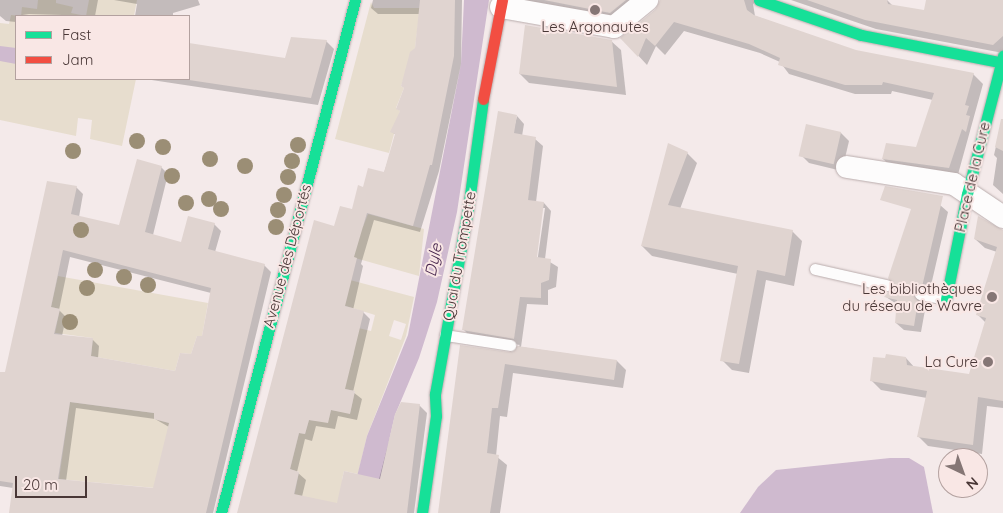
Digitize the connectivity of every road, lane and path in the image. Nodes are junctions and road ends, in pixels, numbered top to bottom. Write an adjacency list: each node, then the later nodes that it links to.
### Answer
1 (355, 0): 15 (street, Avenue des Déportés)
2 (648, 0): 4 (street)
3 (759, 0): 5 (street)
4 (502, 4): 13 (street, Quai du Trompette)
5 (1001, 59): 7 (street, Place de la Cure)
6 (847, 167): 7 (street)
7 (967, 194): 8 (street); 12 (street, Place de la Cure)
8 (1003, 217)
9 (815, 269): 10 (lane)
10 (886, 286)
11 (920, 294): 12 (lane)
12 (946, 299)
13 (445, 335): 14 (lane); 16 (street, Quai du Trompette)
14 (510, 345)
15 (221, 513)
16 (422, 513)

